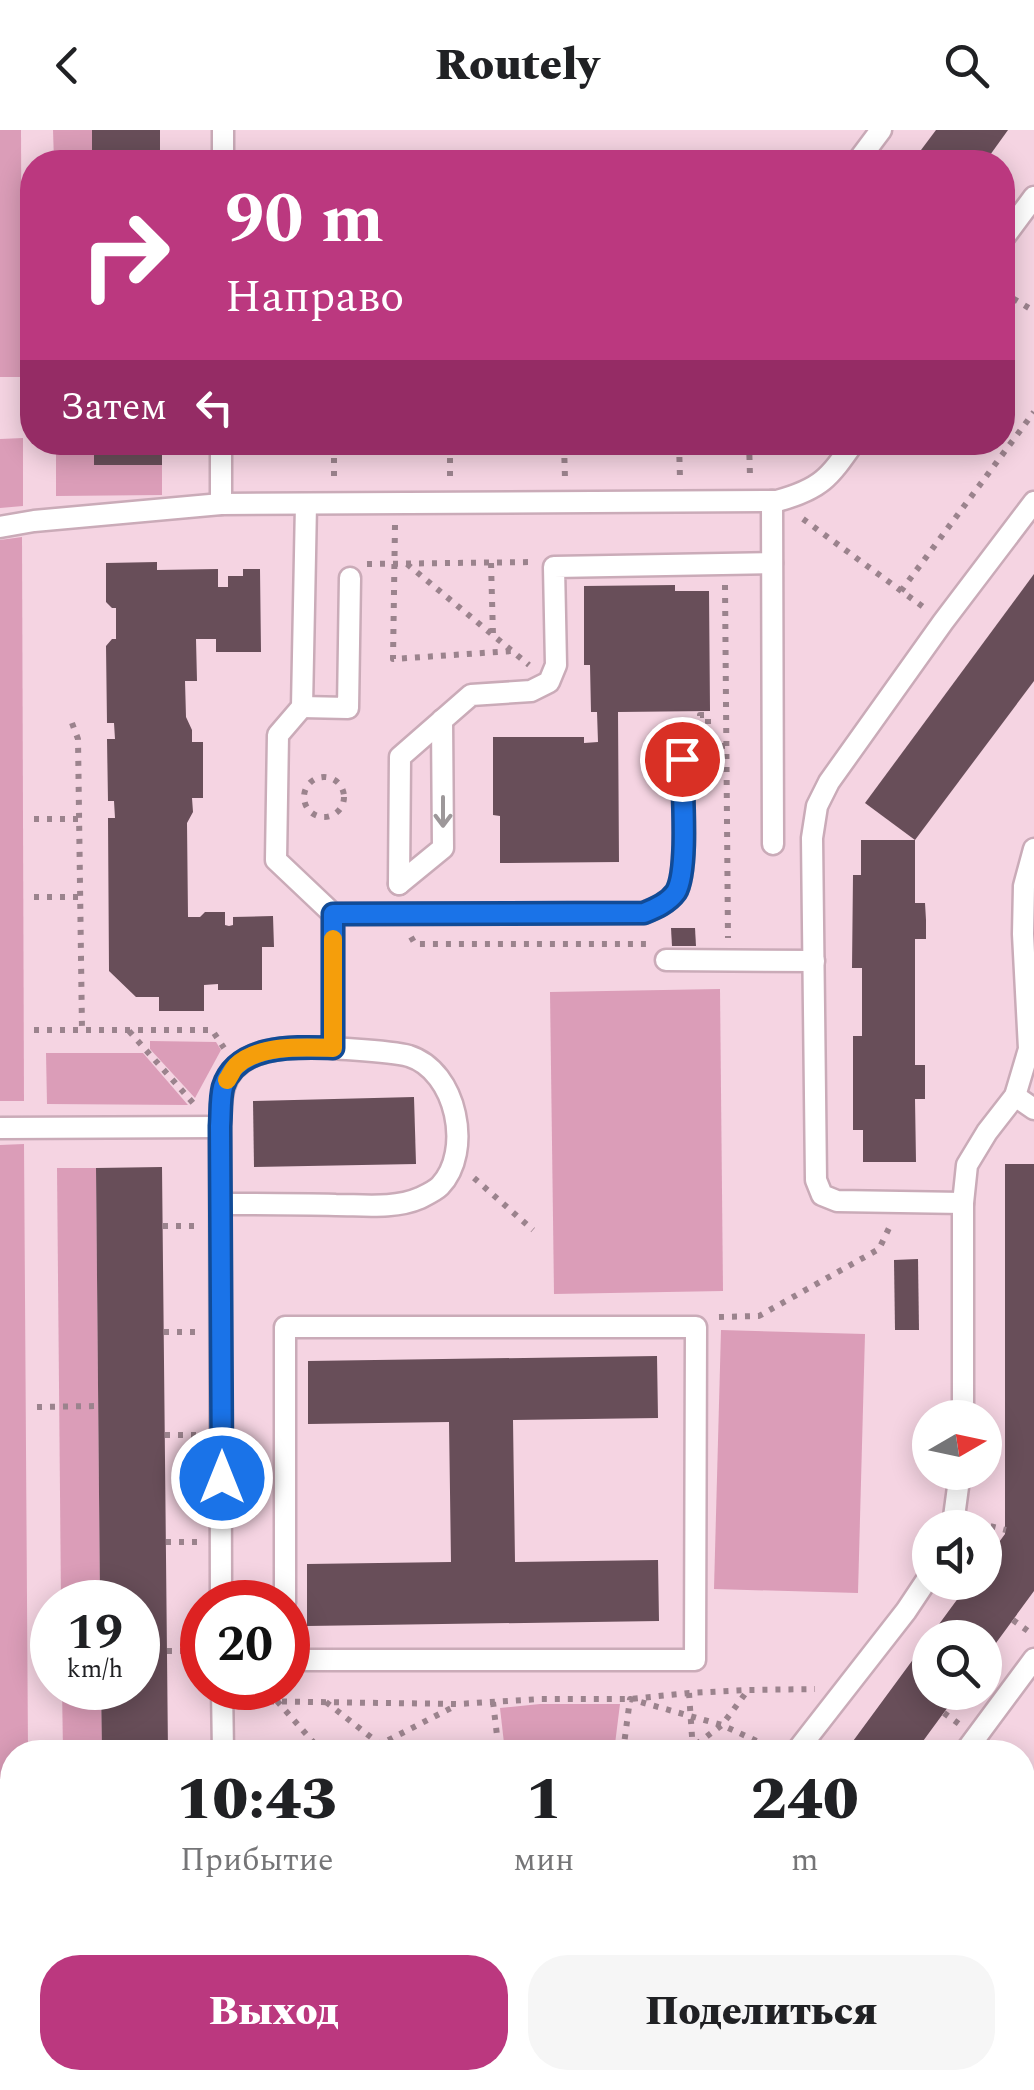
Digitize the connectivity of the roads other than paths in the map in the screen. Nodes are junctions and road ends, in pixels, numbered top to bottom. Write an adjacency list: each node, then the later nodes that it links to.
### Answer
1 (1034, 198): 2 (lane)
2 (1015, 223)
3 (222, 455): 7 (lane)
4 (844, 455): 5 (lane)
5 (766, 501): 8 (lane); 10 (lane)
6 (1034, 502): 19 (lane)
7 (221, 504): 8 (lane); 9 (lane)
8 (306, 504): 12 (lane)
9 (0, 527)
10 (772, 563): 13 (lane); 15 (lane)
11 (354, 571): 12 (lane)
12 (302, 707): 17 (lane)
13 (442, 720): 13 (lane, one-way to 13)
14 (682, 759): 17 (lane)
15 (773, 844)
16 (1034, 848): 21 (lane)
17 (333, 914): 20 (lane)
18 (666, 960): 19 (lane)
19 (814, 961): 25 (lane)
20 (333, 1048): 23 (lane); 26 (lane)
21 (1015, 1096): 22 (lane); 25 (lane)
22 (1034, 1109)
23 (220, 1126): 24 (lane); 26 (lane)
24 (0, 1128)
25 (963, 1203): 27 (lane)
26 (221, 1204): 28 (lane)
27 (963, 1400)
28 (221, 1580)
29 (285, 1580): 32 (lane)
30 (913, 1600): 35 (lane)
31 (1034, 1659): 36 (lane)
32 (310, 1660)
33 (222, 1710): 34 (lane)
34 (223, 1740)
35 (805, 1740)
36 (975, 1740)

